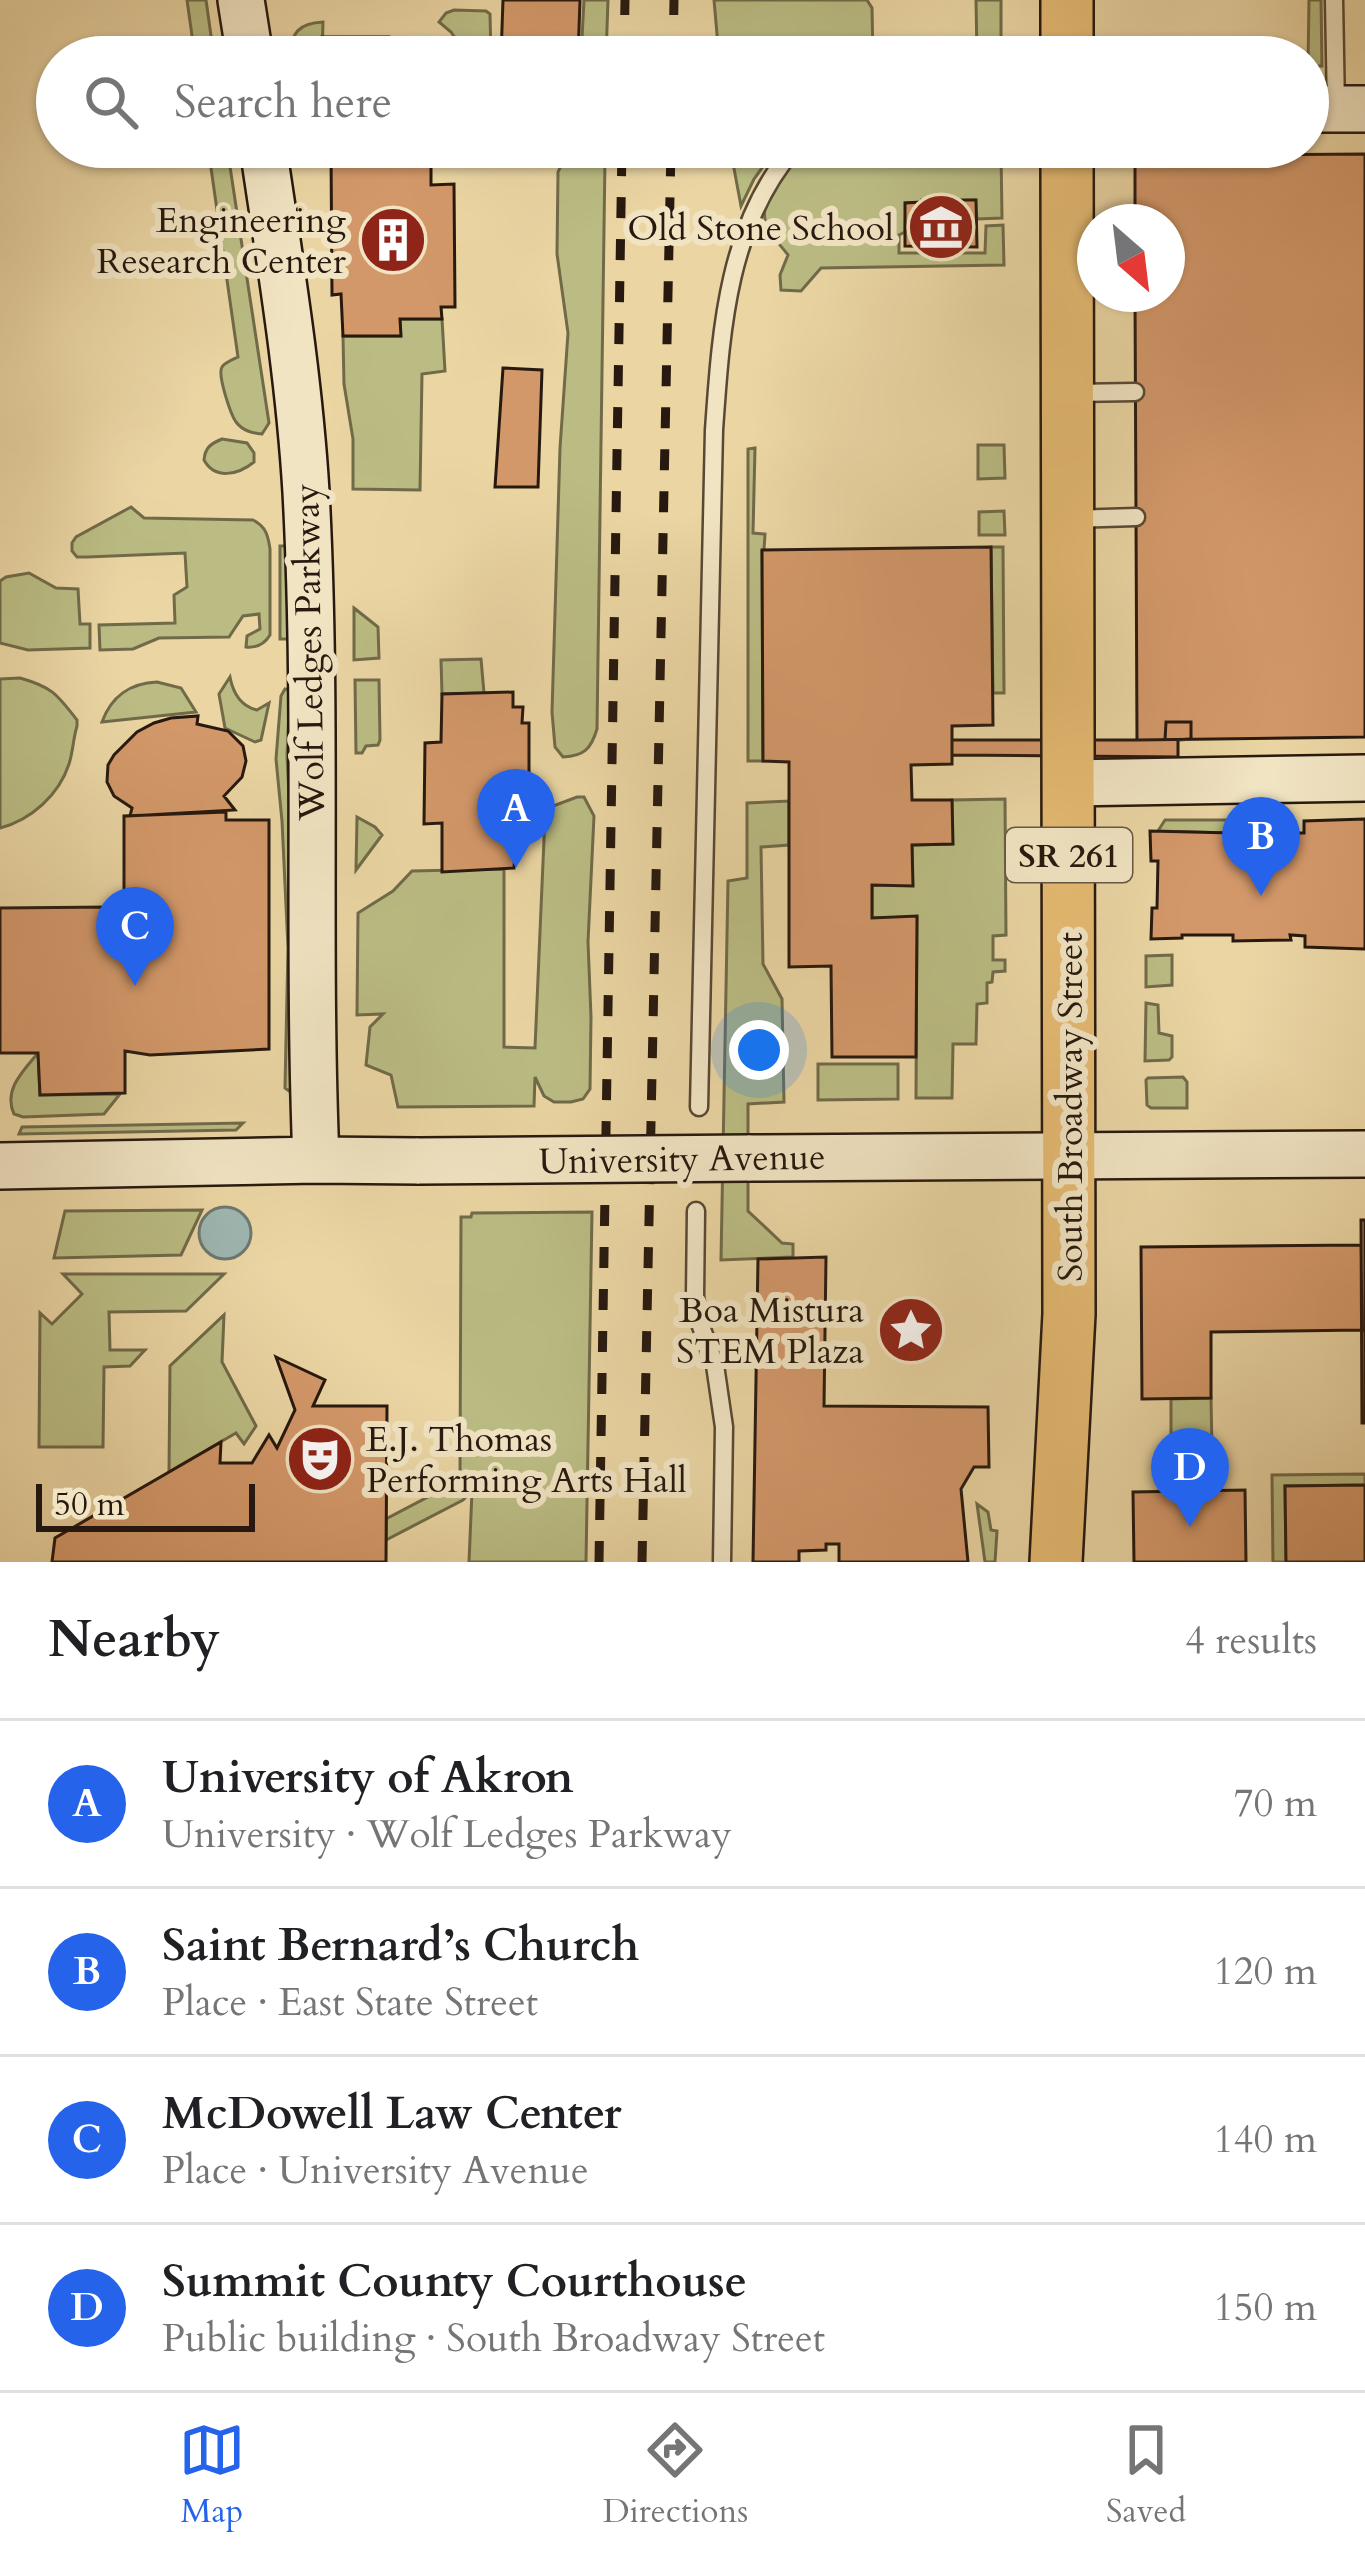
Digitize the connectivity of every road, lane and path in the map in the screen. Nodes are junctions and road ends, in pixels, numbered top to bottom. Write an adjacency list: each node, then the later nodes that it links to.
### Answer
1 (241, 0): 4 (main road)
2 (1067, 0): 5 (main road)
3 (1334, 0): 6 (lane)
4 (247, 36)
5 (1067, 36)
6 (1336, 109)
7 (266, 168): 19 (main road, Wolf Ledges Parkway)
8 (776, 168): 16 (lane)
9 (1066, 168): 11 (main road, South Broadway Street / SR 261)
10 (1136, 392): 11 (lane)
11 (1067, 394): 13 (main road, South Broadway Street / SR 261)
12 (1136, 517): 13 (lane)
13 (1068, 519): 15 (main road, South Broadway Street / SR 261)
14 (1365, 778): 15 (main road)
15 (1069, 783): 18 (main road, South Broadway Street / SR 261)
16 (699, 1107)
17 (1365, 1154): 18 (main road, University Avenue)
18 (1069, 1156): 19 (main road, University Avenue, bridge); 23 (main road, South Broadway Street / SR 261)
19 (316, 1160): 20 (main road, University Avenue)
20 (0, 1166)
21 (696, 1211): 22 (lane)
22 (722, 1562)
23 (1056, 1562)

